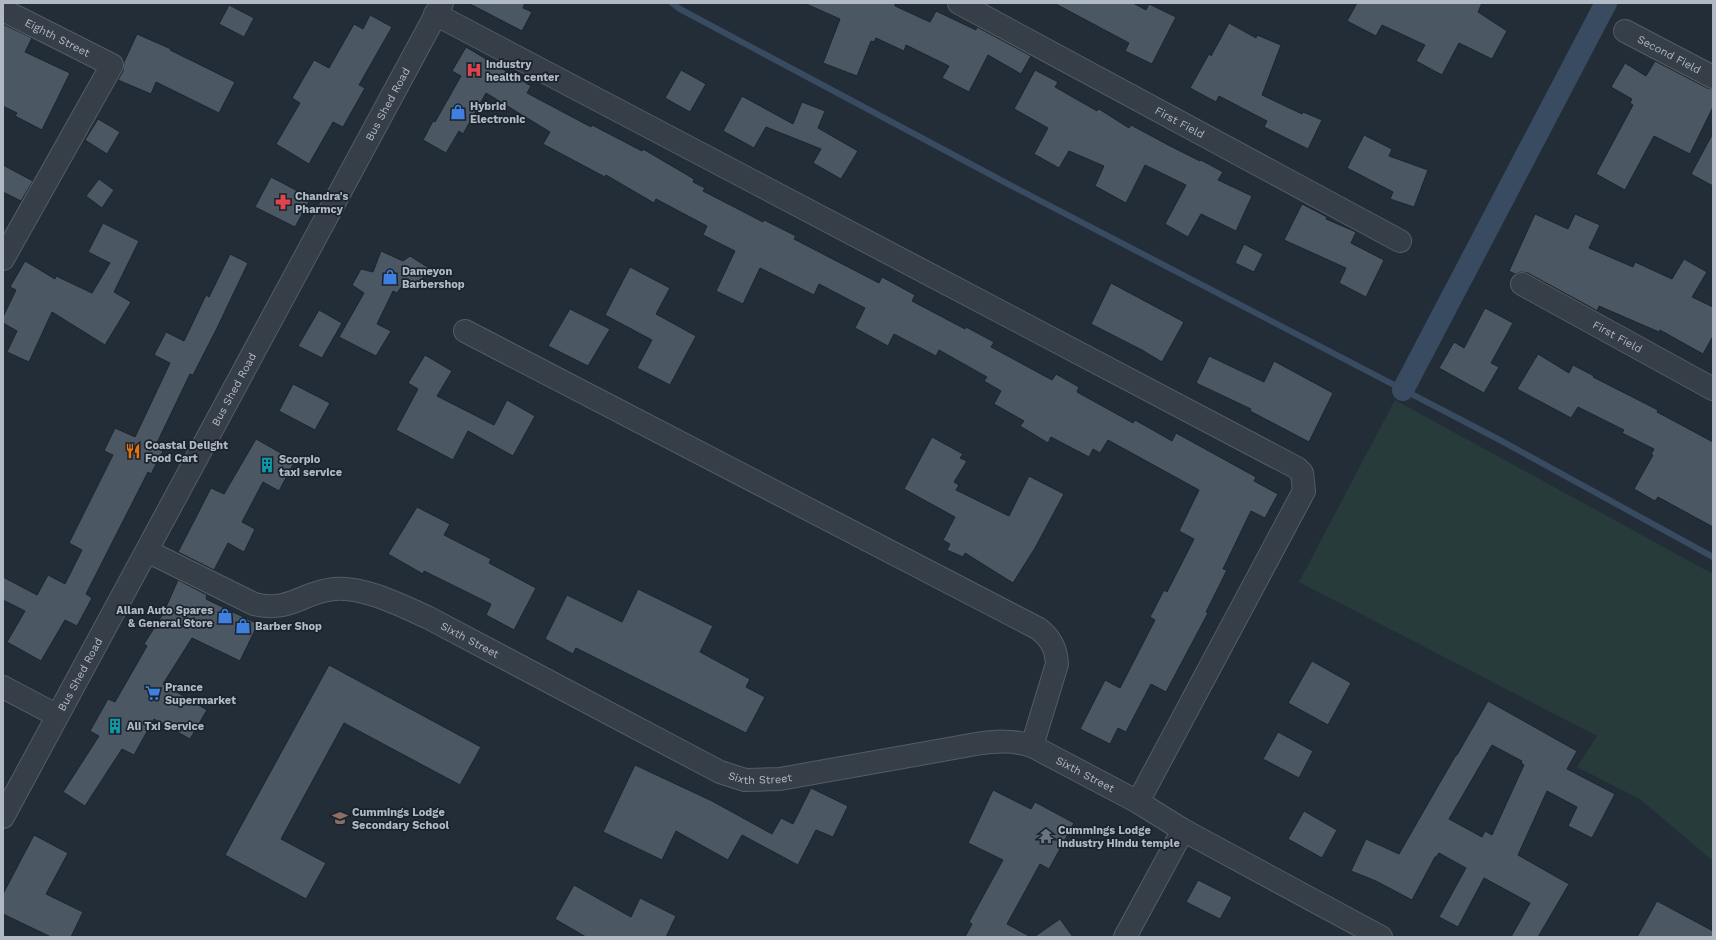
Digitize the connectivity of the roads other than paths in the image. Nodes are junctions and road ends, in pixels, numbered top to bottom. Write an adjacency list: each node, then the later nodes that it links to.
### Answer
1 (960, 3): 7 (street, First Field)
2 (438, 9): 12 (street, Bus Shed Road); 16 (street)
3 (3, 10): 6 (street, Eighth Street)
4 (1625, 31): 5 (street, Second Field)
5 (1713, 77)
6 (9, 232): 8 (street)
7 (1400, 241)
8 (3, 259)
9 (1522, 284): 11 (street, First Field)
10 (465, 331): 15 (street)
11 (1713, 389)
12 (147, 551): 14 (street, Bus Shed Road); 15 (street, Sixth Street)
13 (3, 687): 14 (street)
14 (56, 716): 17 (street, Bus Shed Road)
15 (1032, 746): 16 (street, Sixth Street)
16 (1138, 802): 18 (street, Sixth Street)
17 (3, 817)
18 (1183, 830): 19 (street); 20 (street, Sixth Street)
19 (1125, 937)
20 (1381, 937)

